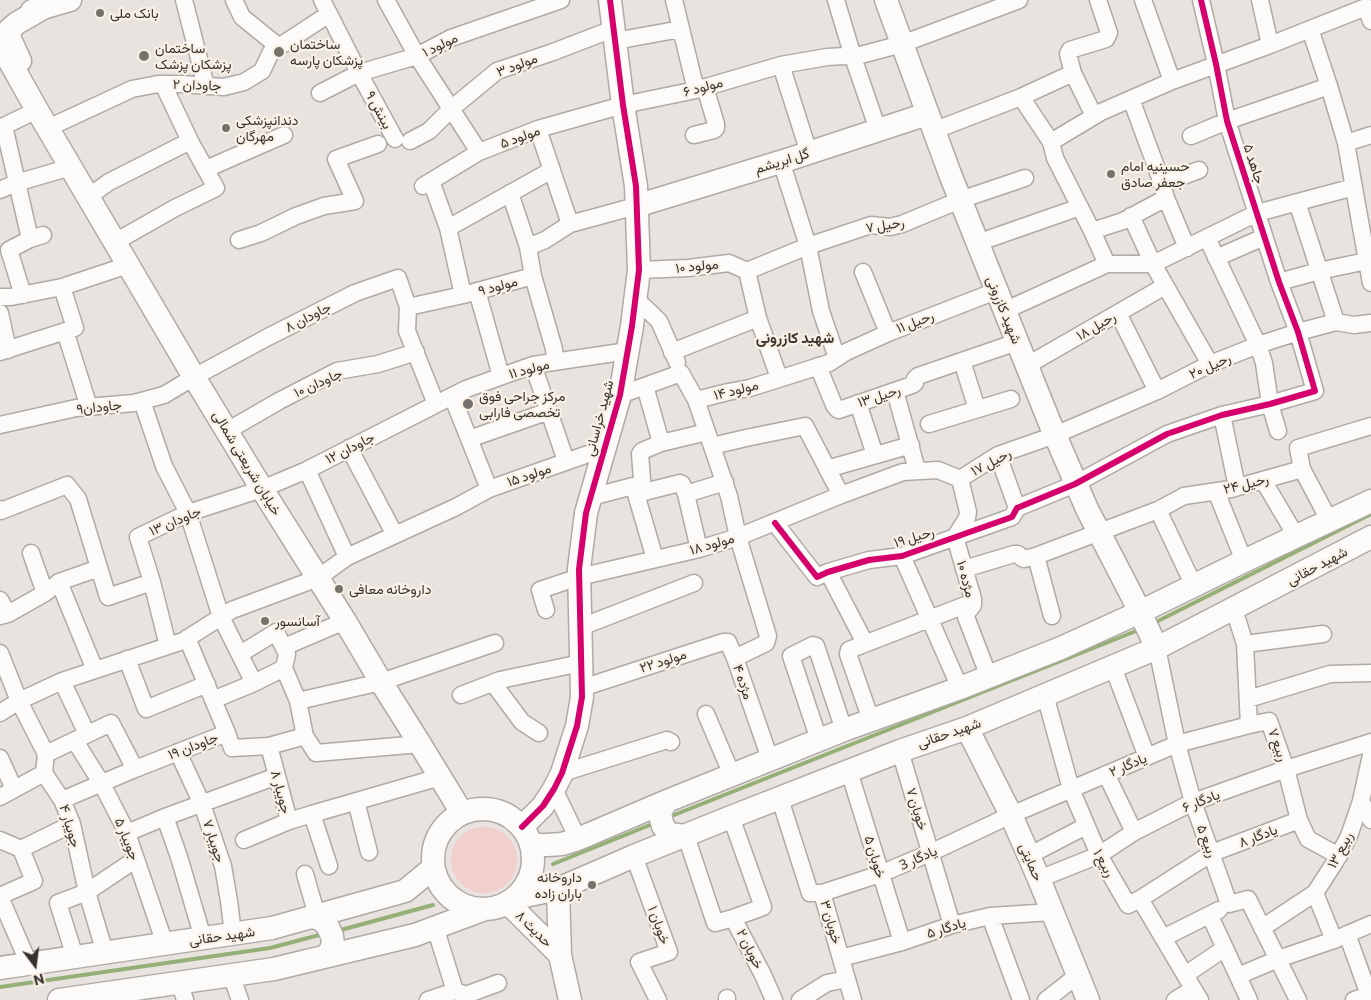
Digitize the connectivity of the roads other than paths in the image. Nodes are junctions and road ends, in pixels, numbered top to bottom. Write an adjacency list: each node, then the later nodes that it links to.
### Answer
1 (70, 0): 15 (main road)
2 (184, 0): 35 (street)
3 (234, 0): 25 (street)
4 (386, 0): 26 (street)
5 (561, 0): 26 (street, مولود ۱)
6 (610, 0): 21 (main road, شهید خراسانی)
7 (674, 0): 19 (street)
8 (836, 0): 27 (street)
9 (886, 0): 23 (main road, شهید کازرونی)
10 (1019, 0): 23 (street, مولود ۶)
11 (1098, 0): 32 (street)
12 (1143, 0): 33 (street)
13 (1200, 0): 28 (street, جاهد ۵)
14 (1260, 0): 24 (street)
15 (46, 7): 17 (main road); 44 (main road)
16 (326, 7): 25 (street, جاودان ۲); 31 (street, بینش ۹)
17 (0, 20)
18 (1371, 21): 20 (street)
19 (681, 29): 21 (street, مولود ۳); 37 (street)
20 (1310, 29): 24 (street); 36 (street)
21 (614, 35): 41 (main road, شهید خراسانی); 42 (street, مولود ۳)
22 (0, 44): 44 (main road, خیابان شریعتی شمالی)
23 (902, 44): 27 (street, مولود ۶); 46 (main road, شهید کازرونی)
24 (1270, 45): 28 (street)
25 (279, 47): 35 (street, جاودان ۲)
26 (417, 56): 31 (street, مولود ۱); 42 (street)
27 (853, 57): 29 (street, مولود ۶); 49 (street)
28 (1216, 64): 33 (street); 45 (street, جاهد ۵)
29 (781, 65): 37 (street, مولود ۶); 60 (street)
30 (0, 66): 44 (main road)
31 (359, 73): 38 (street, مولود ۱); 54 (street, بینش ۹)
32 (1073, 73): 39 (street); 43 (street)
33 (1172, 81): 40 (street)
34 (163, 84): 35 (street, جاودان ۲); 44 (street, جاودان ۲); 55 (street)
35 (206, 86)
36 (1329, 86): 45 (street); 57 (street)
37 (701, 89): 41 (street, مولود ۶); 51 (street)
38 (320, 93)
39 (1021, 97): 46 (street); 56 (street)
40 (1131, 98): 43 (street); 70 (street)
41 (623, 105): 48 (street, مولود ۵); 75 (main road, شهید خراسانی)
42 (450, 109): 54 (street, مولود ۳); 59 (street)
43 (1094, 116): 56 (street)
44 (42, 119): 47 (street, جاودان ۲); 62 (main road, خیابان شریعتی شمالی)
45 (1227, 121): 53 (street); 78 (street, جاهد ۵)
46 (930, 123): 49 (main road, گل ابریشم); 73 (main road, شهید کازرونی)
47 (2, 127): 67 (street)
48 (538, 129): 59 (street, مولود ۵); 64 (street)
49 (878, 130): 60 (main road, گل ابریشم)
50 (284, 135): 63 (street)
51 (694, 135)
52 (1371, 135): 57 (street)
53 (1191, 136)
54 (402, 140)
55 (190, 141): 63 (street); 72 (street)
56 (1051, 142): 76 (street)
57 (1346, 143): 68 (street)
58 (378, 144): 85 (street)
59 (479, 152): 81 (street, مولود ۵)
60 (809, 152): 61 (main road, گل ابریشم)
61 (781, 161): 75 (main road, گل ابریشم); 88 (street)
62 (71, 167): 67 (street); 72 (main road, خیابان شریعتی شمالی)
63 (206, 169): 86 (street)
64 (552, 170): 71 (street); 80 (street)
65 (1199, 170): 70 (street)
66 (1025, 178): 73 (street, رحیل ۷)
67 (16, 183): 69 (street); 106 (street)
68 (1354, 186): 74 (street); 77 (street)
69 (0, 190)
70 (1164, 191): 79 (street); 90 (street)
71 (510, 193): 81 (street); 89 (street, مولود ۹)
72 (88, 197): 86 (main road, خیابان شریعتی شمالی)
73 (960, 200): 87 (main road, شهید کازرونی); 88 (street, رحیل ۷)
74 (1297, 202): 78 (street); 97 (street)
75 (636, 206): 80 (street); 96 (main road, شهید خراسانی)
76 (1080, 207): 82 (street); 87 (street)
77 (1365, 208): 92 (street)
78 (1257, 213): 83 (street); 84 (street, جاهد ۵)
79 (1132, 216): 82 (street); 94 (street)
80 (570, 224): 89 (street)
81 (448, 228): 105 (street)
82 (1092, 231): 93 (street)
83 (1207, 238): 90 (street); 91 (street)
84 (1264, 238): 91 (street); 101 (street, جاهد ۵)
85 (239, 240)
86 (114, 242): 95 (main road, خیابان شریعتی شمالی)
87 (977, 242): 109 (main road, شهید کازرونی)
88 (808, 246): 98 (street); 125 (street)
89 (528, 247): 100 (street, مولود ۹)
90 (1187, 248): 94 (street)
91 (1216, 258): 120 (street)
92 (1369, 260): 97 (street); 102 (street)
93 (1107, 264): 94 (street); 109 (street, رحیل ۱۱)
94 (1153, 264): 103 (street)
95 (128, 265): 104 (street); 133 (main road, خیابان شریعتی شمالی)
96 (639, 270): 98 (street, مولود ۱۰); 108 (main road, شهید خراسانی)
97 (1319, 271): 101 (street); 114 (street)
98 (747, 272): 113 (street)
99 (863, 272): 118 (street)
100 (533, 276): 105 (street, مولود ۹); 127 (street)
101 (1279, 282): 117 (street, جاهد ۵)
102 (1371, 283)
103 (1165, 286): 112 (street, رحیل ۱۸); 128 (street)
104 (62, 287): 106 (street); 116 (street)
105 (470, 293): 110 (street, مولود ۹); 134 (street)
106 (22, 295): 107 (street)
107 (0, 297)
108 (635, 298): 122 (main road, شهید خراسانی); 124 (street, مولود ۱۴)
109 (1000, 301): 118 (street, رحیل ۱۱); 119 (main road, شهید کازرونی)
110 (408, 307): 123 (street); 133 (street, جاودان ۸)
111 (0, 313): 121 (street)
112 (1118, 313): 131 (street, رحیل ۱۸); 138 (street)
113 (758, 318): 124 (street); 135 (street)
114 (1336, 322): 115 (street, رحیل ۲۰); 117 (street, رحیل ۲۰)
115 (1371, 323)
116 (70, 329): 121 (street); 147 (street)
117 (1298, 332): 120 (street, رحیل ۲۰); 146 (street, جاهد ۵)
118 (888, 333): 125 (street, رحیل ۱۱)
119 (1016, 342): 126 (street, رحیل ۱۳); 131 (main road, شهید کازرونی)
120 (1258, 345): 128 (street, رحیل ۲۰); 146 (street)
121 (4, 351)
122 (628, 351): 127 (street, مولود ۱۱); 139 (main road, شهید خراسانی)
123 (416, 352): 145 (street); 154 (street, جاودان ۱۰)
124 (672, 352): 132 (street, مولود ۱۴)
125 (837, 358): 130 (street, مولود ۱۴)
126 (962, 361): 137 (street, رحیل ۱۳); 148 (street)
127 (555, 362): 129 (street, مولود ۱۱)
128 (1210, 364): 138 (street, رحیل ۲۰)
129 (533, 365): 134 (street, مولود ۱۱); 149 (street)
130 (818, 366): 135 (street, مولود ۱۴); 144 (street, رحیل ۱۳)
131 (1026, 366): 156 (main road, شهید کازرونی)
132 (681, 373): 136 (street); 142 (street, مولود ۱۴)
133 (194, 376): 143 (street, جاودان۹); 154 (main road, خیابان شریعتی شمالی)
134 (501, 376): 140 (street, مولود ۱۱)
135 (779, 378): 142 (street, مولود ۱۴)
136 (645, 386): 139 (street); 159 (street)
137 (895, 391): 144 (street, رحیل ۱۳); 160 (street)
138 (1157, 391): 156 (street, رحیل ۲۰)
139 (620, 395): 162 (main road, شهید خراسانی)
140 (452, 396): 145 (street, مولود ۱۱); 157 (street)
141 (1011, 399): 148 (street)
142 (696, 400): 158 (street, مژده ۴)
143 (142, 402): 147 (street, جاودان۹); 186 (street)
144 (858, 403): 163 (street)
145 (436, 404): 161 (street, جاودان ۱۲)
146 (1270, 404): 150 (street, رحیل ۱۹); 155 (street)
147 (88, 407): 152 (street, جاودان۹)
148 (977, 409): 151 (street)
149 (549, 411): 157 (street); 165 (street)
150 (1222, 415): 173 (street, رحیل ۱۹); 174 (street)
151 (929, 424)
152 (0, 425)
153 (1371, 426): 166 (street)
154 (227, 431): 175 (main road, خیابان شریعتی شمالی)
155 (1278, 431)
156 (1055, 435): 164 (street, رحیل ۱۷); 173 (main road, شهید کازرونی)
157 (469, 439): 176 (street)
158 (710, 439): 159 (street); 167 (street); 172 (street, مژده ۴)
159 (661, 443): 178 (street)
160 (911, 444): 163 (street); 169 (street)
161 (350, 448): 168 (street, جاودان ۱۲); 190 (street)
162 (604, 448): 165 (street, مولود ۱۵); 181 (main road, شهید خراسانی)
163 (875, 455): 167 (street)
164 (998, 456): 170 (street, رحیل ۱۷); 183 (street)
165 (566, 461): 176 (street, مولود ۱۵)
166 (1302, 468): 171 (street, رحیل ۲۴); 187 (street)
167 (827, 469): 180 (street)
168 (308, 470): 175 (street, جاودان ۱۲); 199 (street)
169 (918, 470): 170 (street, رحیل ۱۷); 180 (street, رحیل ۱۷)
170 (960, 479): 193 (street)
171 (1263, 480): 174 (street, رحیل ۲۴); 191 (street)
172 (725, 482): 179 (street); 192 (street, مژده ۴)
173 (1075, 484): 183 (street, رحیل ۱۹); 189 (main road, شهید کازرونی)
174 (1237, 488): 177 (street, رحیل ۲۴)
175 (262, 489): 186 (street, جاودان ۱۳); 206 (main road, خیابان شریعتی شمالی)
176 (490, 489): 190 (street, مولود ۱۵)
177 (1216, 491): 185 (street, رحیل ۲۴); 201 (street)
178 (640, 493): 179 (street); 181 (street); 200 (street)
179 (686, 494): 195 (street)
180 (841, 495): 188 (street, مولود ۱۸)
181 (591, 497): 205 (main road, شهید خراسانی)
182 (1371, 501): 187 (main road)
183 (1017, 508): 193 (street, رحیل ۱۹)
184 (0, 509): 202 (street)
185 (1158, 510): 189 (street, رحیل ۲۴); 210 (street)
186 (188, 513): 208 (street, جاودان ۱۳); 219 (street)
187 (1329, 520): 191 (main road)
188 (774, 523): 192 (street, مولود ۱۸); 204 (street)
189 (1099, 533): 198 (street, رحیل ۲۴); 216 (main road, شهید کازرونی)
190 (395, 535): 199 (street, مولود ۱۵)
191 (1296, 536): 201 (main road)
192 (738, 537): 195 (street, مولود ۱۸); 233 (street, مژده ۴)
193 (955, 537): 197 (street, رحیل ۱۹); 203 (street, مژده ۱۰)
194 (1371, 537): 214 (main road, شهید حقانی)
195 (699, 549): 200 (street, مولود ۱۸)
196 (31, 553): 211 (street)
197 (902, 556): 204 (street, رحیل ۱۹); 220 (street)
198 (1036, 556): 203 (street); 218 (street)
199 (347, 557): 206 (street, مولود ۱۵)
200 (655, 559): 205 (street, مولود ۱۸)
201 (1244, 561): 210 (main road)
202 (99, 568): 207 (street); 208 (street)
203 (964, 569): 213 (street, مژده ۱۰)
204 (828, 572): 226 (street)
205 (579, 577): 215 (street, مولود ۱۸); 222 (main road, شهید خراسانی)
206 (318, 578): 219 (street); 221 (main road, خیابان شریعتی شمالی)
207 (59, 582): 211 (street); 238 (street)
208 (152, 582): 228 (street, جاودان ۱۳)
209 (694, 583): 222 (street)
210 (1194, 586): 216 (main road)
211 (45, 593): 217 (street)
212 (0, 600): 217 (street)
213 (973, 602): 220 (street); 240 (street, مژده ۱۰)
214 (1234, 609): 227 (street, ربیع ۷); 230 (main road, شهید حقانی)
215 (546, 610)
216 (1140, 612): 230 (main road, شهید کازرونی); 240 (main road)
217 (4, 615)
218 (1052, 616)
219 (221, 617): 224 (street); 232 (street)
220 (930, 620): 226 (street); 247 (street)
221 (345, 622): 229 (street); 242 (main road, خیابان شریعتی شمالی)
222 (581, 627): 235 (main road, شهید خراسانی)
223 (1323, 634): 227 (street)
224 (188, 638): 228 (street); 245 (street)
225 (495, 643): 242 (street)
226 (866, 643): 256 (street)
227 (1245, 644): 250 (street, ربیع ۷)
228 (168, 646): 234 (street)
229 (284, 647): 232 (street); 237 (street)
230 (1158, 648): 236 (main road, شهید حقانی); 268 (street, ربیع ۵)
231 (0, 653): 252 (street)
232 (240, 654): 243 (street)
233 (735, 658): 246 (street, مولود ۲۲); 276 (street, مژده ۴)
234 (127, 659): 238 (street); 245 (street)
235 (581, 663): 244 (street); 246 (main road, شهید خراسانی)
236 (1113, 666): 248 (main road, شهید حقانی); 274 (street)
237 (284, 668): 243 (street); 253 (street)
238 (95, 670): 241 (street)
239 (1371, 673): 250 (street)
240 (990, 677): 247 (main road)
241 (62, 681): 252 (street); 263 (street, جویبار ۵)
242 (381, 682): 253 (street); 267 (main road, خیابان شریعتی شمالی)
243 (254, 683): 251 (street)
244 (493, 683): 249 (street); 261 (street)
245 (207, 684): 251 (street)
246 (582, 688): 285 (main road, شهید خراسانی)
247 (960, 688): 256 (main road)
248 (1045, 694): 258 (main road, شهید حقانی); 287 (street, ربیع ۱)
249 (460, 695)
250 (1248, 699): 257 (street, ربیع ۷)
251 (213, 700): 260 (street)
252 (19, 701): 254 (street); 272 (street)
253 (298, 701): 262 (street)
254 (0, 712)
255 (706, 714): 282 (street)
256 (871, 720): 259 (main road)
257 (1249, 724): 268 (street, یادگار ۲); 278 (street, ربیع ۷)
258 (967, 728): 270 (main road, شهید حقانی); 298 (main road, حمایتی)
259 (844, 730): 264 (main road); 264 (street)
260 (228, 733): 269 (street, جاودان ۱۹); 271 (street, جاودان ۱۹)
261 (540, 733)
262 (305, 736): 267 (street); 269 (street, جاودان ۱۹)
263 (81, 738): 272 (street); 277 (street); 286 (street, جویبار ۵)
264 (819, 740): 276 (main road)
265 (671, 742): 285 (street)
266 (1371, 742): 278 (street, یادگار ۶)
267 (420, 744): 284 (main road, خیابان شریعتی شمالی)
268 (1177, 744): 274 (street, یادگار ۲); 294 (street, ربیع ۵)
269 (268, 746): 283 (street, جویبار ۸)
270 (900, 751): 279 (main road, شهید حقانی); 315 (street, خوبان ۷)
271 (178, 752): 277 (street, جاودان ۱۹); 295 (street, جویبار ۷)
272 (46, 754): 280 (street)
273 (1371, 755): 293 (street, ربیع ۱۳)
274 (1147, 757): 281 (street, یادگار ۲)
275 (0, 758): 288 (street)
276 (770, 759): 282 (main road)
277 (135, 769): 286 (street, جاودان ۱۹)
278 (1286, 769): 294 (street, یادگار ۶); 301 (street, ربیع ۷)
279 (849, 771): 289 (main road, شهید حقانی); 325 (street, خوبان ۵)
280 (44, 773): 288 (street); 290 (street, جویبار ۴)
281 (1106, 774): 287 (street, یادگار ۲); 306 (street)
282 (732, 775): 292 (main road)
283 (277, 776): 295 (street); 303 (street, جویبار ۸)
284 (440, 777): 291 (street); 296 (main road, خیابان شریعتی شمالی)
285 (558, 781): 308 (main road, شهید خراسانی); 310 (street)
286 (102, 784): 290 (street, جاودان ۱۹); 307 (street, جویبار ۵)
287 (1071, 789): 298 (street, یادگار ۲); 305 (street, ربیع ۱)
288 (7, 793)
289 (780, 798): 300 (main road, شهید حقانی); 329 (street, خوبان ۳)
290 (62, 800): 304 (street, جویبار ۴)
291 (356, 801): 297 (street); 314 (street)
292 (667, 801): 309 (main road); 310 (main road)
293 (1362, 801): 302 (street); 320 (street, ربیع ۱۳)
294 (1194, 802): 306 (street, یادگار ۶); 316 (street, ربیع ۵)
295 (202, 804): 299 (street); 345 (street, جویبار ۷)
296 (462, 813): 308 (main road); 323 (main road)
297 (312, 814): 303 (street, جویبار ۸); 322 (street, جویبار ۸)
298 (1011, 815): 315 (street, یادگار 3); 319 (main road, حمایتی)
299 (165, 817): 307 (street); 347 (street)
300 (731, 817): 309 (main road, شهید حقانی); 340 (street)
301 (1299, 820): 316 (street, یادگار ۸); 320 (street, ربیع ۷)
302 (1371, 820)
303 (289, 821): 312 (street)
304 (72, 824): 313 (street); 328 (street, جویبار ۴)
305 (1086, 826): 317 (street, ربیع ۱); 319 (street)
306 (1134, 832): 317 (street, یادگار ۶)
307 (127, 833): 321 (street, جویبار ۵)
308 (527, 836): 310 (main road); 333 (main road)
309 (686, 836): 318 (main road, شهید حقانی); 340 (street, خوبان ۲)
310 (578, 839)
311 (0, 840): 313 (street)
312 (244, 840)
313 (21, 849): 331 (street)
314 (369, 852)
315 (930, 853): 325 (street, یادگار 3); 342 (street, خوبان ۷)
316 (1212, 853): 332 (street, یادگار ۸); 334 (street, ربیع ۵)
317 (1099, 854): 326 (street, یادگار ۶); 332 (street, ربیع ۱)
318 (634, 856): 327 (main road, شهید حقانی); 373 (street, خوبان ۱)
319 (1028, 856): 326 (main road, حمایتی)
320 (1338, 856): 330 (street, ربیع ۱۳)
321 (136, 859): 328 (street); 350 (street, جویبار ۵)
322 (329, 866)
323 (433, 868): 335 (main road); 337 (main road, شهید حقانی)
324 (305, 874): 337 (street)
325 (880, 874): 329 (street, یادگار 3); 349 (street, خوبان ۵)
326 (1039, 880): 336 (main road, حمایتی)
327 (558, 889): 333 (main road, شهید حقانی); 353 (main road)
328 (87, 892): 352 (street, جویبار ۴); 355 (street)
329 (822, 893): 356 (street, خوبان ۳)
330 (1315, 893): 344 (street); 346 (street)
331 (0, 896): 358 (street)
332 (1140, 899): 348 (street)
333 (512, 901): 335 (main road); 353 (main road, حدیث ۸)
334 (1229, 904): 339 (street); 344 (street)
335 (485, 909): 343 (main road)
336 (1052, 912): 338 (street, یادگار ۵); 361 (main road, حمایتی)
337 (315, 916): 345 (main road, شهید حقانی); 354 (main road)
338 (990, 916): 342 (street, یادگار ۵); 377 (street)
339 (1210, 916): 348 (street); 351 (street)
340 (733, 918): 374 (street, خوبان ۲)
341 (1371, 924): 346 (street)
342 (952, 925): 349 (street, یادگار ۵)
343 (435, 927): 354 (main road); 368 (street)
344 (1262, 928): 357 (street)
345 (233, 934): 347 (main road, شهید حقانی)
346 (1341, 937): 357 (street); 383 (street)
347 (204, 938): 350 (main road, شهید حقانی)
348 (1163, 938): 365 (street)
349 (902, 942): 356 (street, یادگار ۵)
350 (165, 944): 352 (main road, شهید حقانی)
351 (1225, 948): 362 (street); 365 (street)
352 (105, 953): 355 (main road, شهید حقانی)
353 (560, 955): 372 (main road)
354 (326, 956): 360 (main road)
355 (75, 957): 358 (main road, شهید حقانی)
356 (842, 958): 363 (street, خوبان ۳)
357 (1278, 959): 362 (street); 382 (street)
358 (29, 964): 359 (main road, شهید حقانی)
359 (0, 968)
360 (231, 975): 366 (main road); 370 (street)
361 (1078, 975): 378 (street); 379 (main road, حمایتی)
362 (1238, 976): 381 (street)
363 (847, 979): 375 (street); 376 (street, خوبان ۳)
364 (498, 983): 368 (street)
365 (1192, 988): 380 (street)
366 (183, 991): 367 (main road)
367 (134, 995): 369 (main road)
368 (463, 996): 371 (street)
369 (60, 1000)
370 (240, 1000)
371 (428, 1000)
372 (570, 1000)
373 (658, 1000)
374 (774, 1000)
375 (800, 1000)
376 (853, 1000)
377 (1021, 1000)
378 (1046, 1000)
379 (1088, 1000)
380 (1175, 1000)
381 (1249, 1000)
382 (1298, 1000)
383 (1354, 1000)

